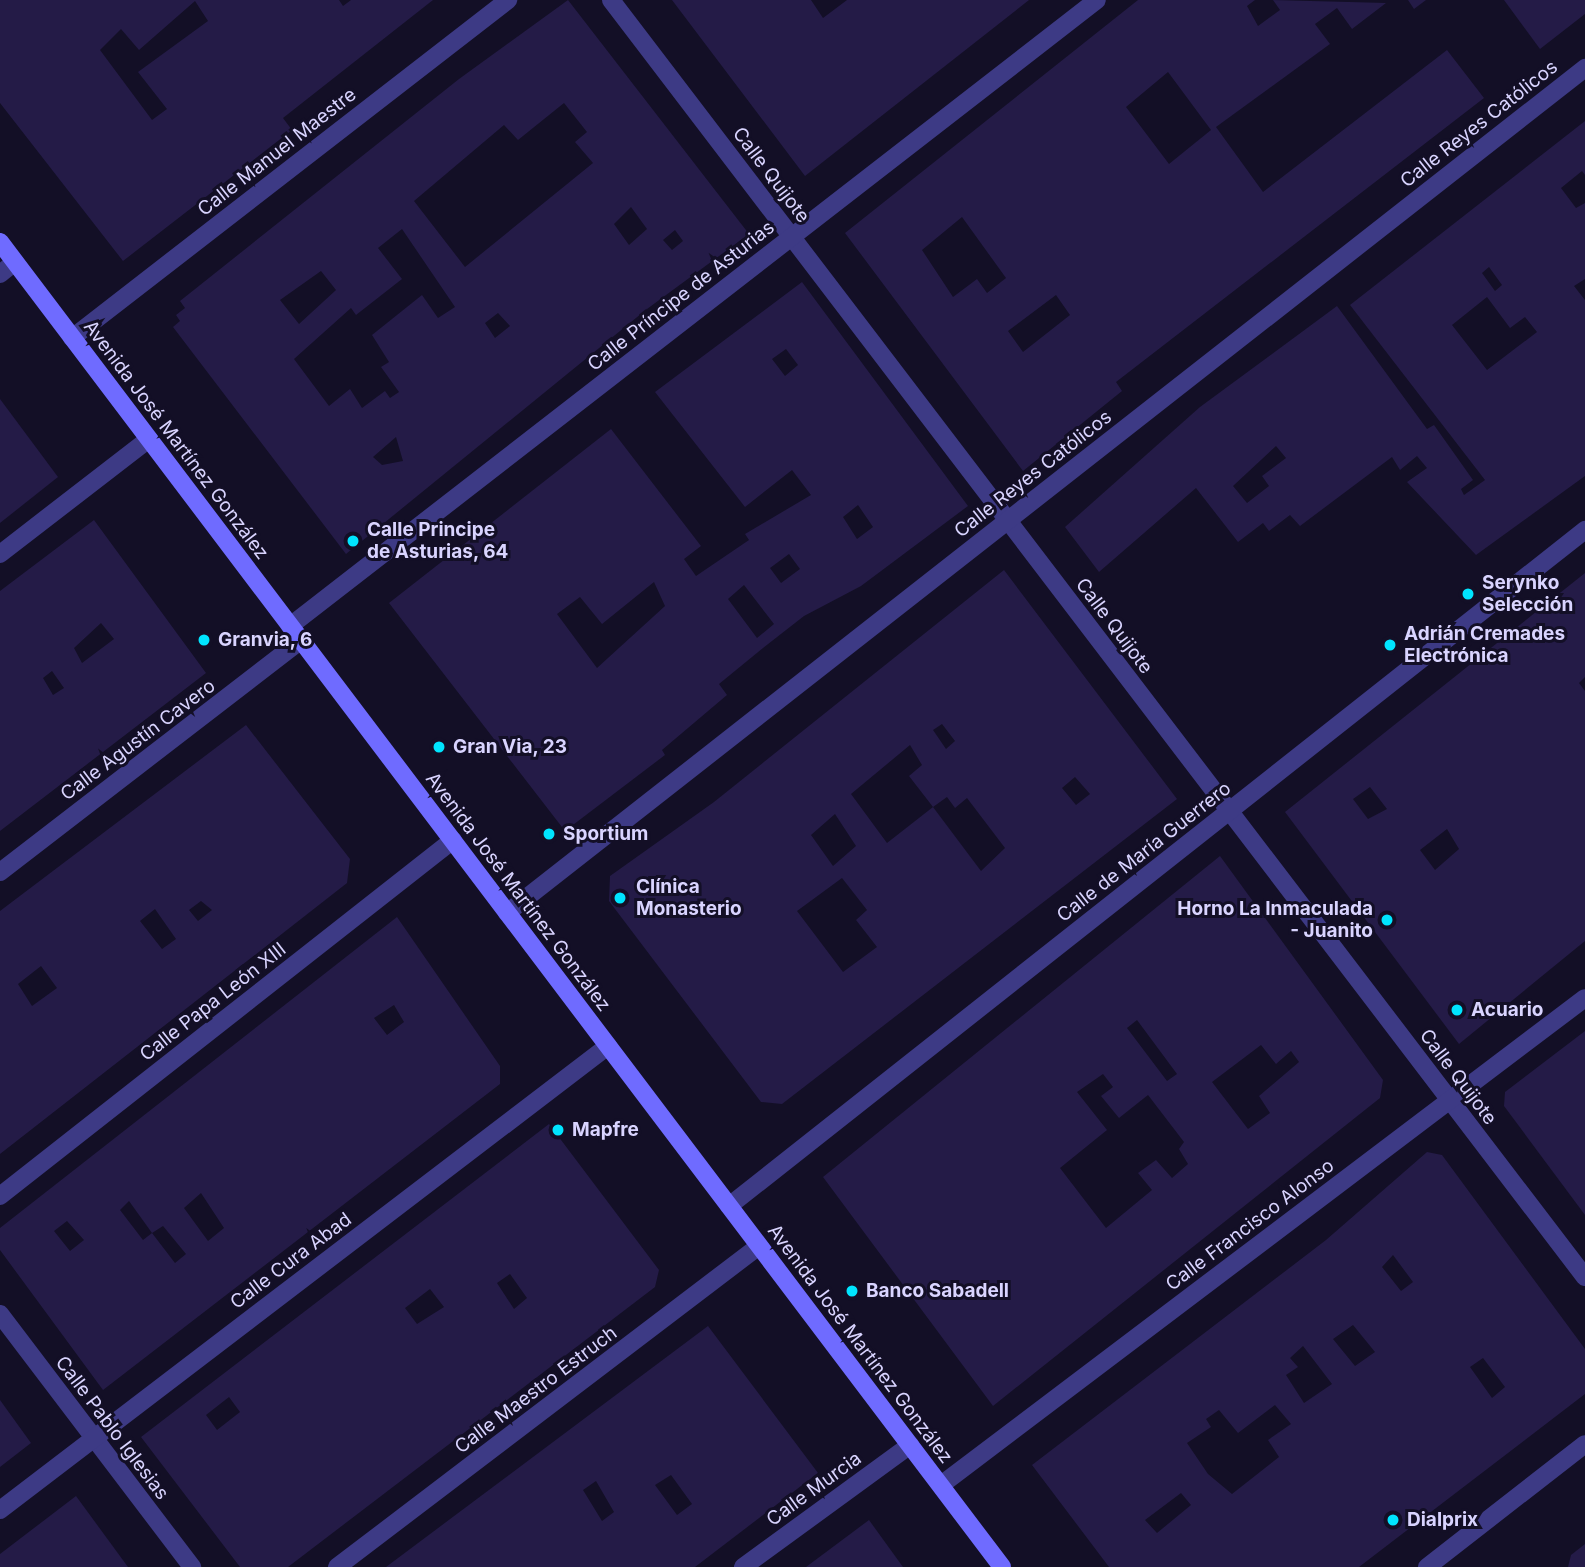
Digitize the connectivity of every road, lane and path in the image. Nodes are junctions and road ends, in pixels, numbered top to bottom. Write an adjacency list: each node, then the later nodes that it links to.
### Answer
1 (508, 0): 9 (street, Calle Manuel Maestre)
2 (611, 0): 5 (street, Calle Quijote)
3 (1097, 0): 5 (street, Calle Príncipe de Asturias)
4 (1585, 68): 11 (street, Calle Reyes Católicos)
5 (792, 237): 11 (street, Calle Quijote); 14 (street, Calle Príncipe de Asturias)
6 (0, 242): 7 (street, Avenida José Martínez González)
7 (15, 262): 8 (street); 9 (street, Avenida José Martínez González)
8 (0, 274)
9 (72, 338): 10 (street, Avenida José Martínez González)
10 (149, 439): 13 (street); 14 (street, Avenida José Martínez González)
11 (1008, 521): 15 (street, Calle Quijote); 18 (street, Calle Reyes Católicos)
12 (1585, 530): 15 (street, Calle de María Guerrero)
13 (0, 554)
14 (295, 633): 16 (street, Avenida José Martínez González); 17 (street, Calle Agustín Cavero)
15 (1230, 811): 21 (street, Calle Quijote); 23 (street, Calle de María Guerrero)
16 (453, 840): 18 (street, Avenida José Martínez González); 22 (street, Calle Papa León XIII)
17 (0, 872)
18 (507, 913): 20 (street, Avenida José Martínez González)
19 (1585, 998): 21 (street, Calle Francisco Alonso)
20 (608, 1046): 23 (street, Avenida José Martínez González); 27 (street, Calle Cura Abad)
21 (1450, 1100): 25 (street, Calle Quijote); 30 (street, Calle Francisco Alonso)
22 (0, 1196)
23 (729, 1206): 24 (street, Avenida José Martínez González)
24 (759, 1246): 29 (street, Avenida José Martínez González); 33 (street, Calle Maestro Estruch)
25 (1585, 1277)
26 (0, 1314): 27 (street, Calle Pablo Iglesias)
27 (93, 1438): 31 (street, Calle Cura Abad); 32 (street, Calle Pablo Iglesias)
28 (1585, 1444): 36 (street)
29 (910, 1445): 30 (street, Avenida José Martínez González); 34 (street, Calle Murcia)
30 (941, 1485): 35 (street, Avenida José Martínez González)
31 (0, 1510)
32 (192, 1567)
33 (337, 1567)
34 (743, 1567)
35 (1002, 1567)
36 (1427, 1567)

